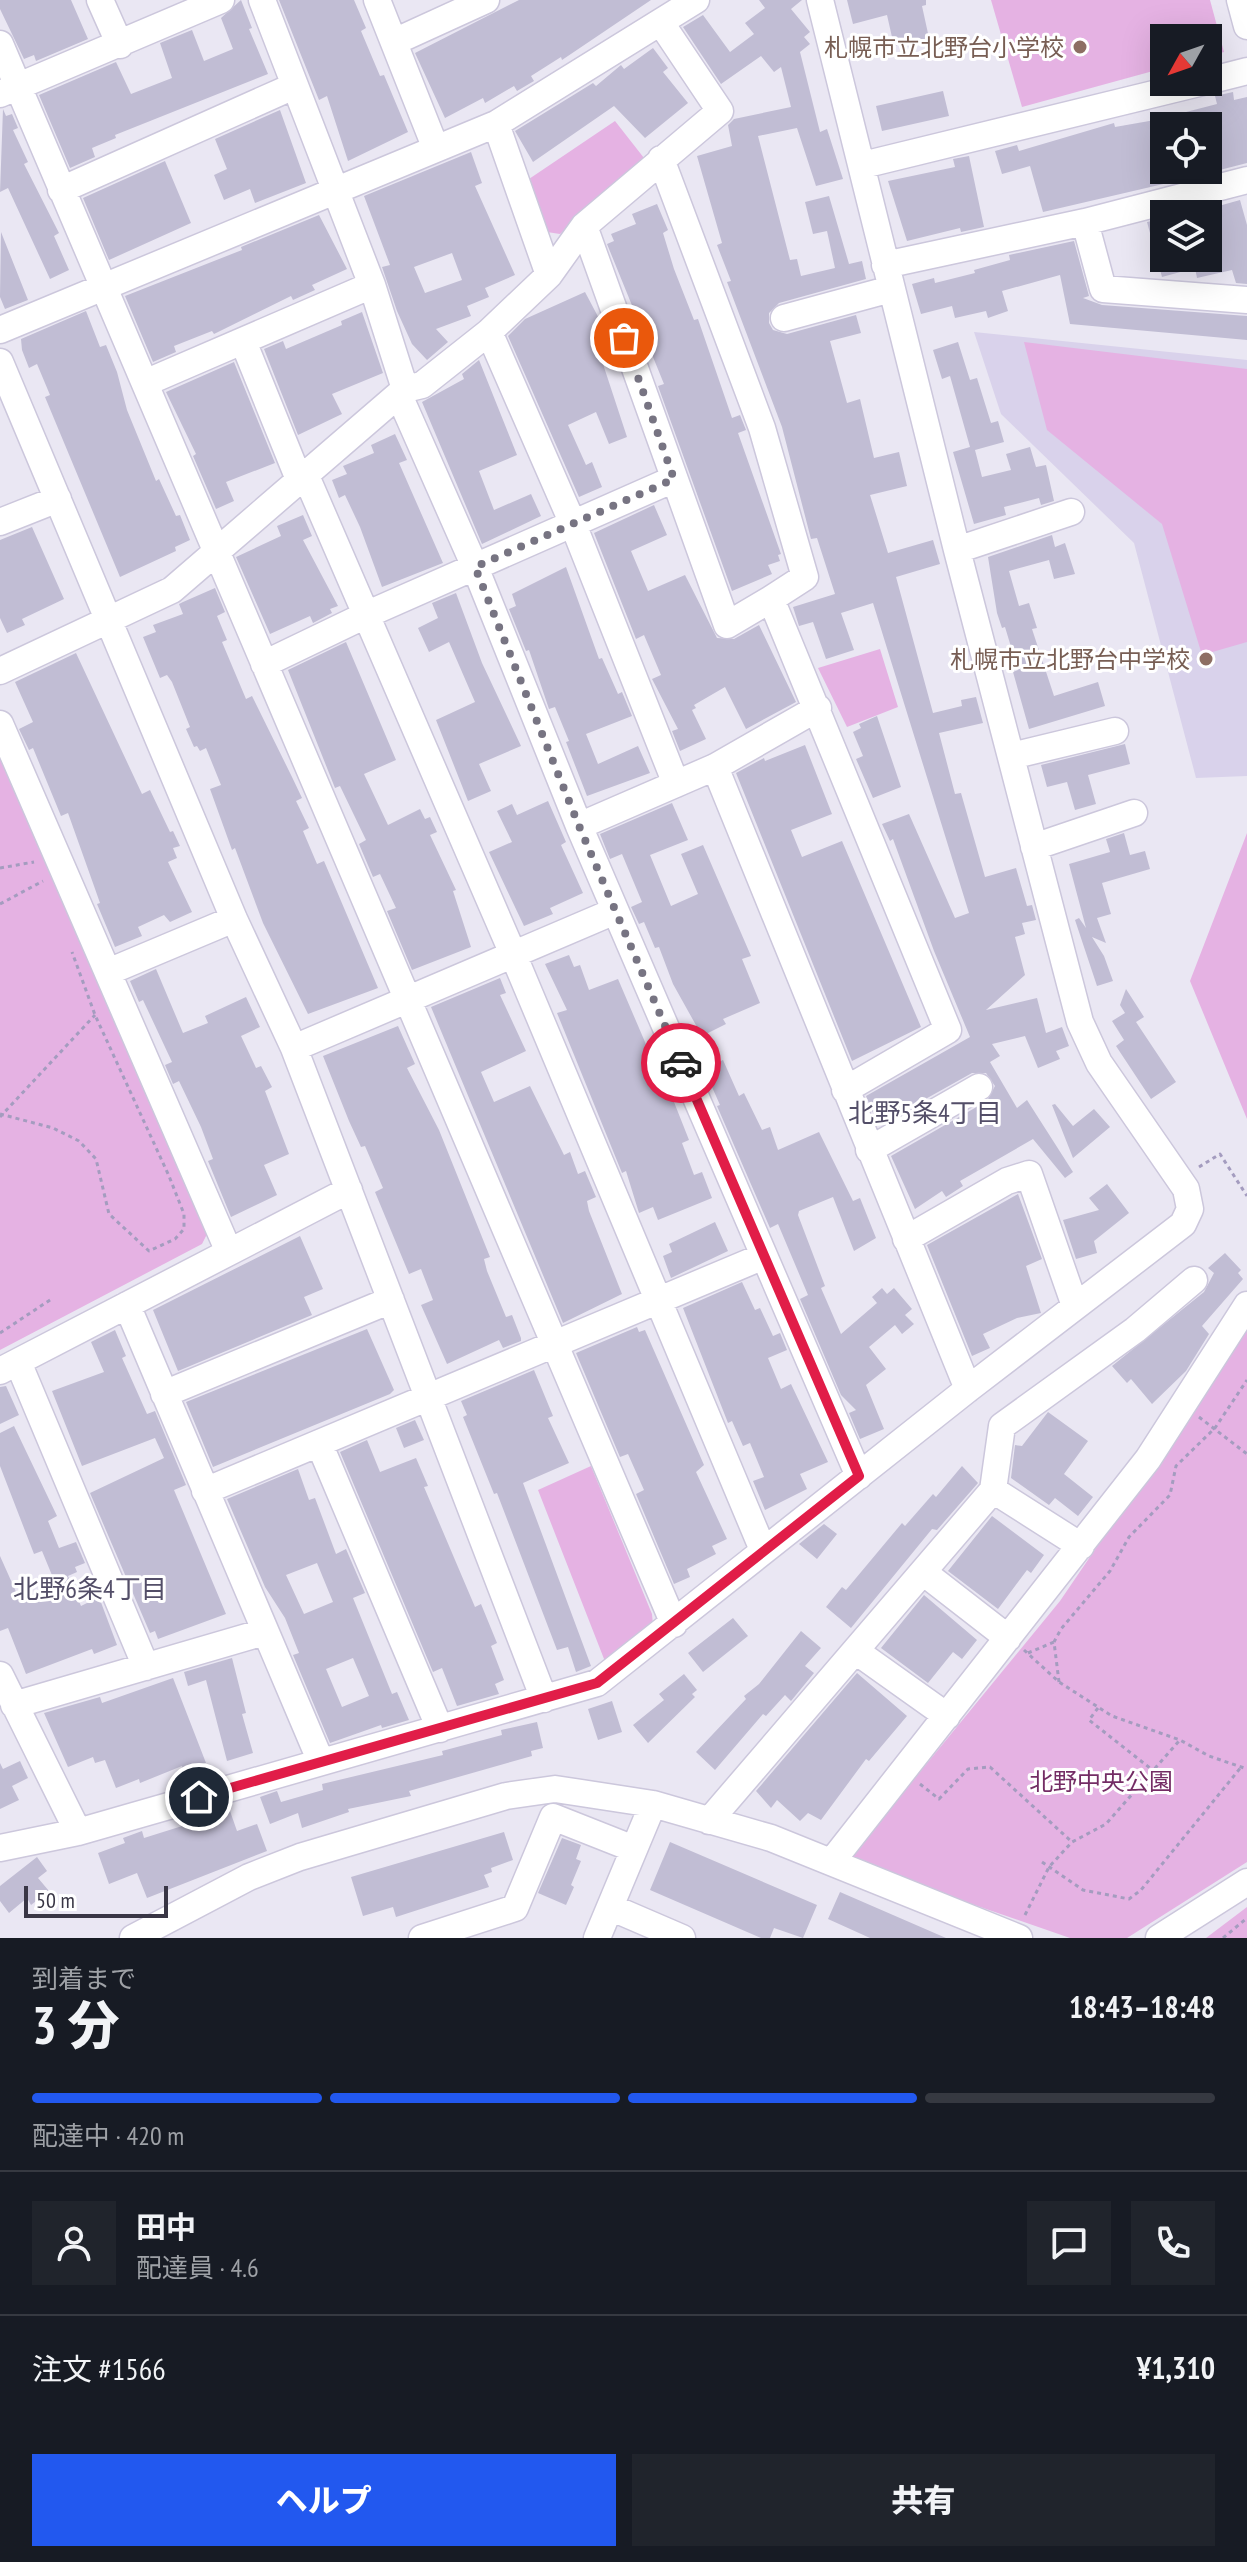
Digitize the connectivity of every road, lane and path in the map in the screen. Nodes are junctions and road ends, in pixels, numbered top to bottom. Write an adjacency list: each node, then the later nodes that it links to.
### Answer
1 (100, 0): 13 (street)
2 (262, 0): 16 (street)
3 (377, 0): 11 (street)
4 (486, 0): 11 (street)
5 (696, 0): 9 (street)
6 (820, 0): 22 (street)
7 (1240, 0): 10 (street)
8 (217, 1): 13 (street)
9 (661, 23): 19 (street); 21 (street)
10 (1247, 26)
11 (394, 42): 20 (street)
12 (0, 44): 17 (street)
13 (120, 45): 17 (street)
14 (1247, 71): 15 (street)
15 (1222, 77)
16 (294, 86): 24 (street); 25 (street)
17 (9, 91): 24 (street)
18 (1150, 95): 22 (street)
19 (496, 124): 20 (street); 28 (street)
20 (436, 149): 25 (street)
21 (661, 159): 27 (street); 49 (street)
22 (863, 165): 29 (street)
23 (1247, 180): 26 (street)
24 (61, 190): 31 (street)
25 (335, 192): 30 (street); 31 (street)
26 (1085, 222): 29 (street); 32 (street)
27 (584, 226): 28 (street); 41 (street)
28 (549, 275): 35 (street)
29 (888, 277): 33 (street); 46 (street)
30 (372, 285): 36 (street); 39 (street)
31 (104, 290): 34 (street); 38 (street)
32 (1247, 300)
33 (784, 318)
34 (0, 330)
35 (489, 332): 39 (street); 45 (street)
36 (243, 341): 38 (street); 40 (street)
37 (3, 376): 42 (street)
38 (145, 383): 47 (street)
39 (402, 392): 40 (street); 48 (street)
40 (303, 479): 47 (street); 50 (street)
41 (674, 479): 45 (street); 49 (street)
42 (58, 499): 44 (street); 51 (street)
43 (1071, 512): 46 (street)
44 (0, 522)
45 (573, 524): 48 (street); 59 (street)
46 (957, 550): 57 (street)
47 (217, 555): 51 (street); 52 (street)
48 (475, 567): 50 (street); 61 (street)
49 (771, 599): 54 (street)
50 (368, 614): 52 (street); 70 (street)
51 (109, 621): 53 (street); 68 (street)
52 (264, 664): 72 (street)
53 (0, 671)
54 (818, 708): 58 (street); 76 (street)
55 (0, 724): 71 (street)
56 (1115, 731): 57 (street)
57 (1011, 756): 62 (street)
58 (715, 767): 59 (street); 76 (street)
59 (676, 784): 61 (street)
60 (1134, 813): 62 (street)
61 (579, 826): 67 (street)
62 (1034, 847): 79 (street)
63 (0, 868): 64 (path)
64 (42, 868)
65 (46, 879): 66 (path)
66 (0, 904)
67 (615, 911): 70 (street); 84 (street)
68 (234, 919): 71 (street); 74 (street)
69 (72, 952): 73 (path)
70 (513, 954): 72 (street); 88 (street)
71 (108, 972): 83 (street)
72 (408, 999): 74 (street); 93 (street)
73 (95, 1015): 77 (path); 77 (path)
74 (294, 1048): 80 (street)
75 (979, 1087): 78 (street)
76 (845, 1090): 78 (street)
77 (1, 1115)
78 (869, 1150): 82 (street)
79 (1179, 1179): 81 (path); 91 (street)
80 (349, 1190): 83 (street); 87 (street)
81 (1247, 1196)
82 (906, 1239): 91 (street); 96 (street)
83 (229, 1252): 89 (street)
84 (764, 1256): 88 (street); 103 (street)
85 (1194, 1280): 104 (street)
86 (53, 1298): 92 (path)
87 (391, 1300): 97 (street); 98 (street)
88 (657, 1302): 93 (street); 107 (street)
89 (127, 1305): 94 (street); 97 (street)
90 (1247, 1305): 99 (street)
91 (1075, 1306): 96 (street)
92 (0, 1333)
93 (553, 1346): 98 (street); 109 (street)
94 (9, 1366): 114 (street)
95 (1247, 1380): 100 (path)
96 (968, 1389): 103 (street)
97 (164, 1394): 105 (street)
98 (427, 1395): 101 (street); 117 (street)
99 (1184, 1406): 100 (path); 106 (street)
100 (1215, 1428): 102 (path); 111 (path)
101 (319, 1443): 105 (street); 121 (street)
102 (1247, 1454)
103 (859, 1476): 107 (street)
104 (993, 1490): 106 (street); 108 (street)
105 (205, 1491): 110 (street)
106 (1081, 1546): 112 (street)
107 (763, 1550): 109 (street)
108 (923, 1572): 112 (street); 113 (street)
109 (674, 1624): 117 (street)
110 (264, 1632): 114 (street); 123 (street)
111 (1054, 1642): 112 (path); 116 (path)
112 (1018, 1646): 116 (path); 120 (street)
113 (857, 1652): 120 (street); 129 (street)
114 (146, 1667): 118 (street)
115 (0, 1675): 118 (street)
116 (1059, 1682): 119 (path)
117 (544, 1699): 121 (street)
118 (14, 1705): 130 (street)
119 (1098, 1708): 122 (path); 127 (path)
120 (947, 1716): 126 (street)
121 (440, 1729): 123 (street)
122 (1180, 1740): 124 (path); 127 (path)
123 (321, 1762): 130 (street)
124 (1242, 1766): 125 (path); 136 (path)
125 (1247, 1769)
126 (903, 1770): 131 (path); 134 (street)
127 (1155, 1772): 131 (path)
128 (653, 1804): 129 (street); 133 (street); 141 (street)
129 (709, 1821): 134 (street)
130 (78, 1832): 132 (street)
131 (1072, 1842): 136 (path)
132 (0, 1848)
133 (634, 1849): 138 (street); 142 (street)
134 (833, 1860): 140 (street)
135 (1042, 1862): 136 (path)
136 (1049, 1867): 140 (path)
137 (1247, 1882): 145 (street)
138 (610, 1907): 143 (street); 144 (street)
139 (1247, 1918): 146 (path)
140 (1016, 1937)
141 (133, 1938)
142 (422, 1938)
143 (597, 1938)
144 (682, 1938)
145 (1159, 1938)
146 (1223, 1938)

